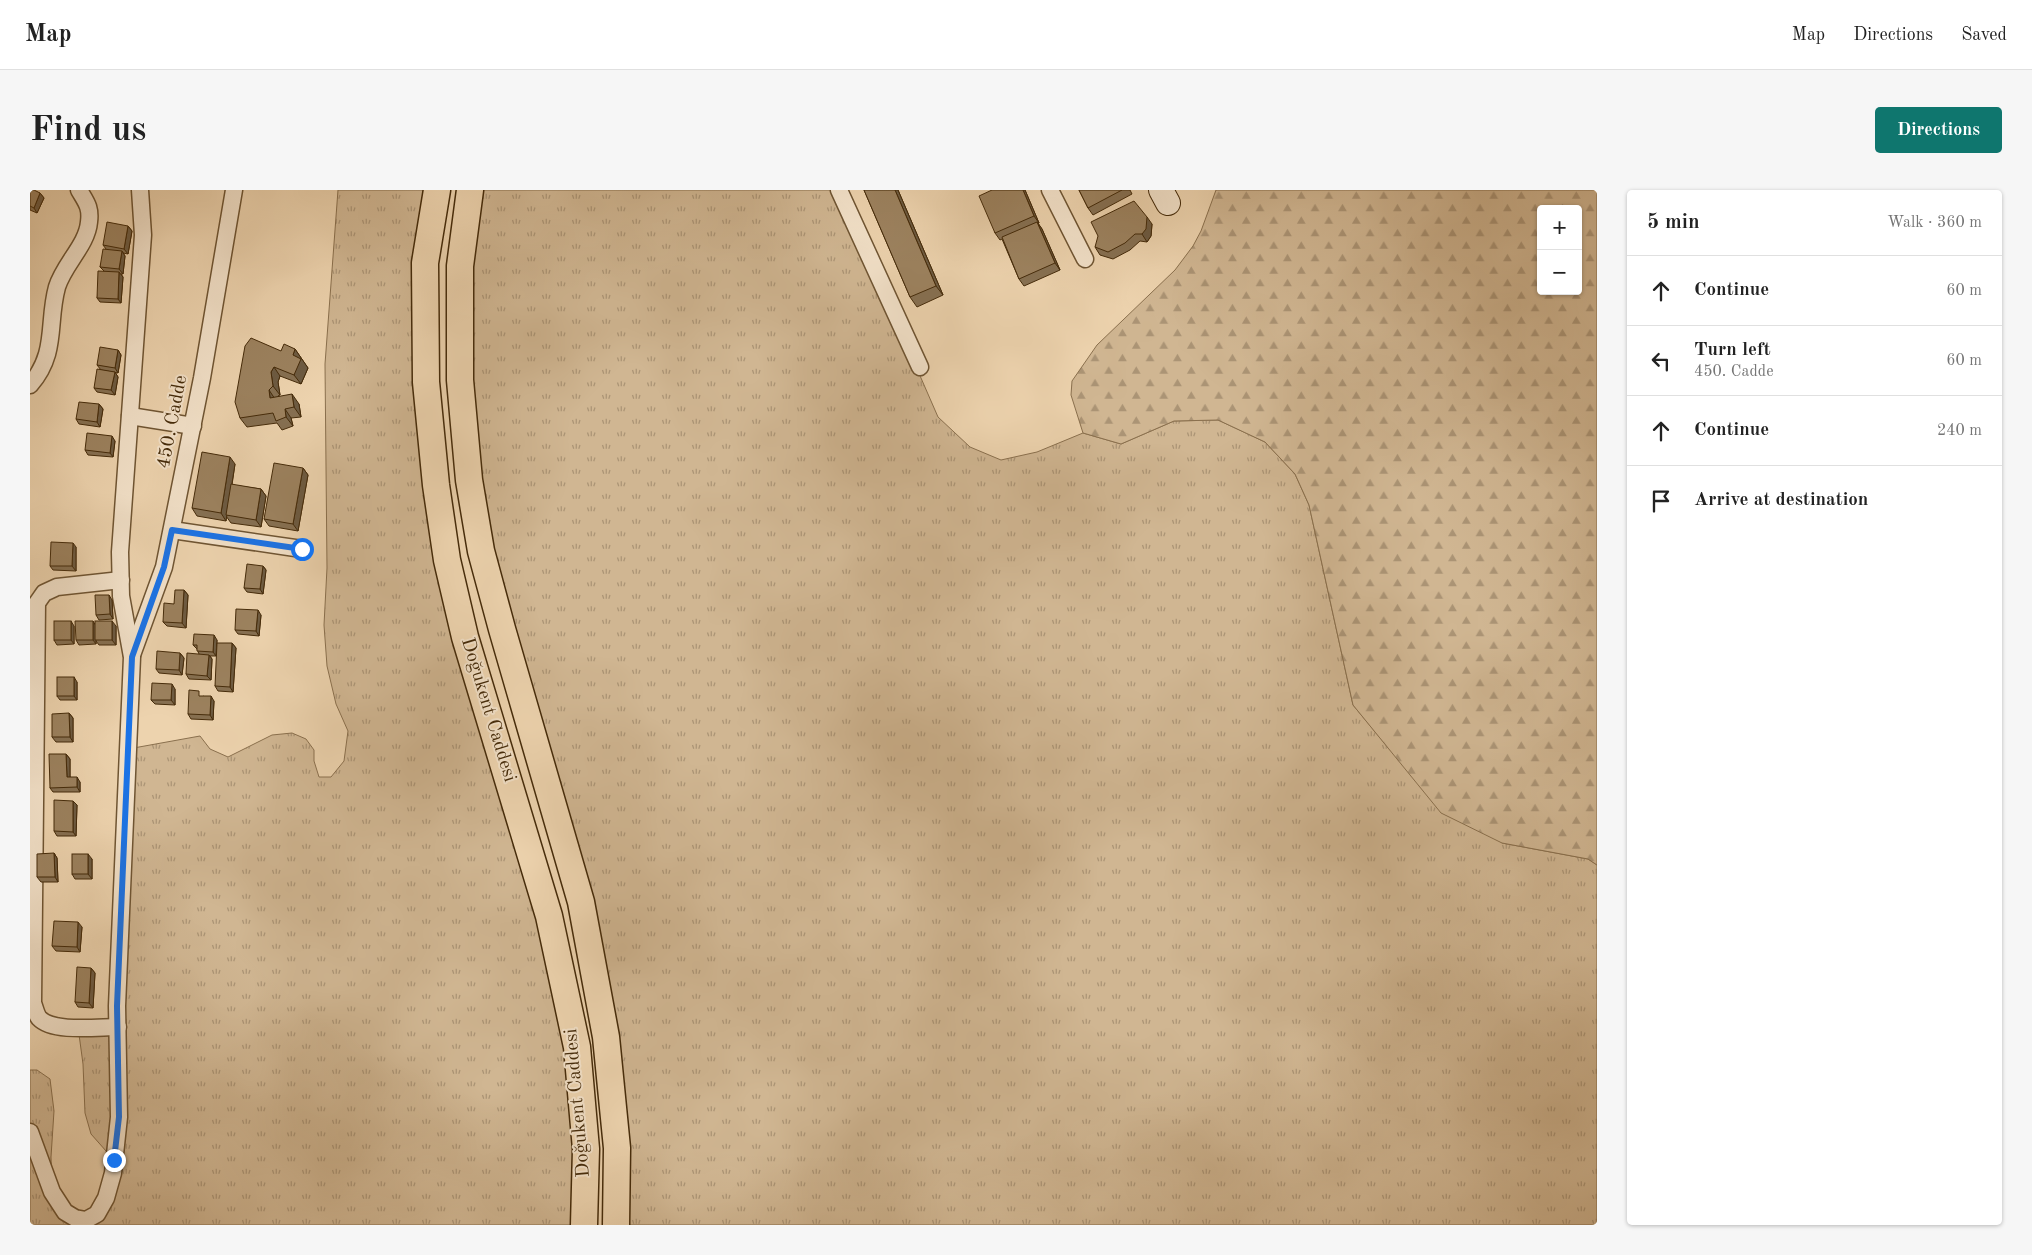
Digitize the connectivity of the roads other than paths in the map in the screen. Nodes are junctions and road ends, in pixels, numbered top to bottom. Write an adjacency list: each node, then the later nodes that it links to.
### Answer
1 (79, 190): 10 (street)
2 (140, 190): 11 (street)
3 (234, 190): 12 (street, 450. Cadde)
4 (437, 190): 19 (main road, Doğukent Caddesi)
5 (470, 190): 20 (main road, Doğukent Caddesi)
6 (839, 190): 9 (street)
7 (1050, 190): 8 (street)
8 (1085, 259)
9 (920, 368)
10 (30, 385)
11 (130, 416): 12 (street); 15 (street)
12 (193, 426): 13 (street, 450. Cadde)
13 (172, 530): 14 (street); 16 (street, 450. Cadde)
14 (302, 549)
15 (121, 580): 16 (street); 17 (street)
16 (132, 657): 17 (street)
17 (118, 1027): 18 (street)
18 (30, 1132)
19 (584, 1225)
20 (616, 1225)

